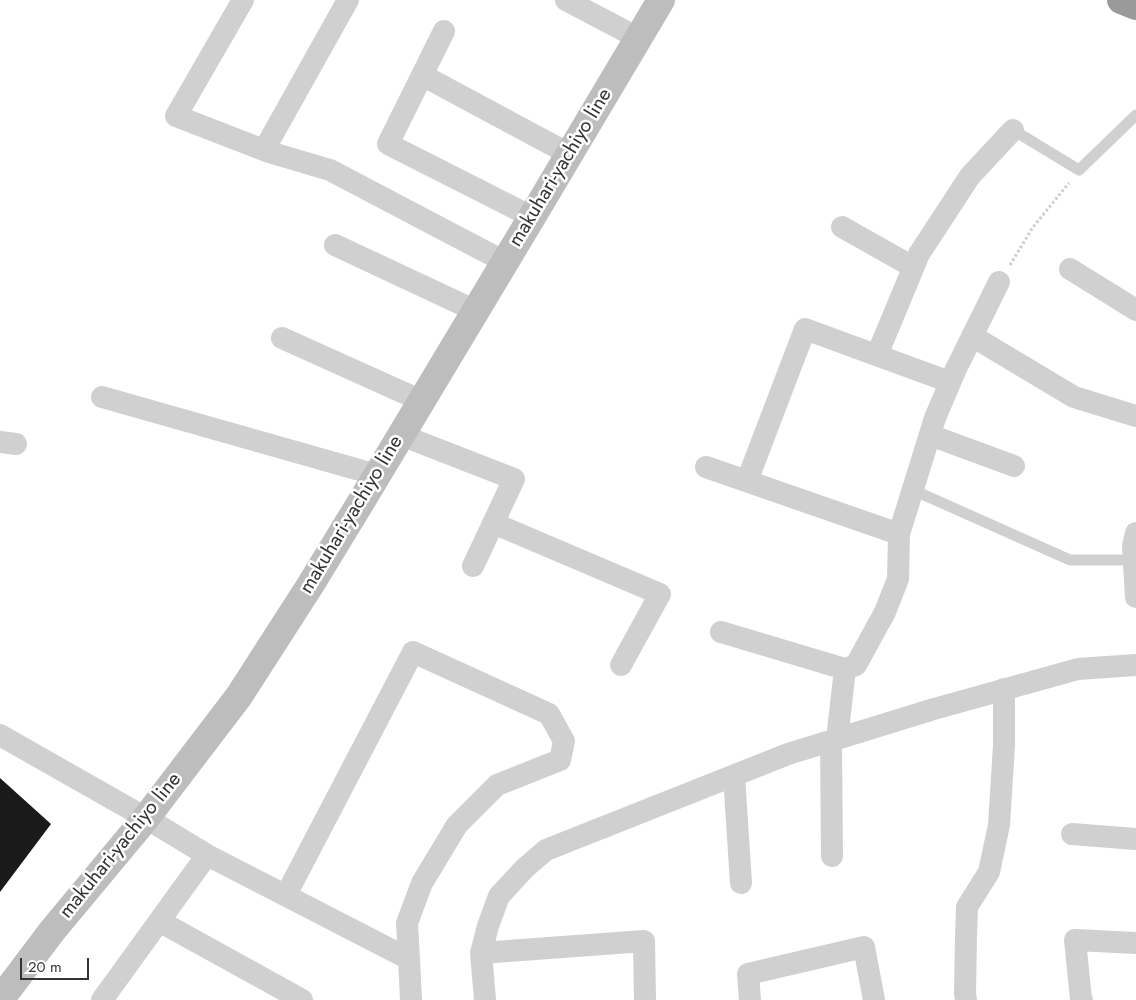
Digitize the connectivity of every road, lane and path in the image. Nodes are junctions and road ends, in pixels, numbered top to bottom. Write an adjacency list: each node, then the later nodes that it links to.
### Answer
1 (243, 0): 12 (street)
2 (348, 0): 12 (street)
3 (566, 0): 8 (street)
4 (661, 0): 8 (main road, makuhari-yachiyo line)
5 (1121, 0): 6 (highway)
6 (1136, 6)
7 (444, 31): 9 (street)
8 (638, 38): 13 (main road, makuhari-yachiyo line)
9 (422, 75): 13 (street); 15 (street)
10 (1136, 115): 14 (lane)
11 (1013, 130): 14 (lane); 19 (street)
12 (264, 150): 18 (street)
13 (569, 154): 15 (main road, makuhari-yachiyo line)
14 (1079, 170): 21 (path)
15 (532, 217): 18 (main road, makuhari-yachiyo line)
16 (842, 227): 19 (street)
17 (335, 245): 23 (street)
18 (505, 262): 23 (main road, makuhari-yachiyo line)
19 (914, 267): 26 (street)
20 (1070, 269): 22 (street)
21 (999, 282): 24 (street)
22 (1136, 310)
23 (476, 311): 29 (main road, makuhari-yachiyo line)
24 (972, 336): 27 (street); 30 (street)
25 (282, 338): 29 (street)
26 (877, 356): 27 (street); 36 (street)
27 (950, 382): 32 (street)
28 (102, 397): 35 (street)
29 (422, 401): 31 (main road, makuhari-yachiyo line)
30 (1136, 416)
31 (401, 435): 35 (main road, makuhari-yachiyo line); 38 (street)
32 (930, 435): 33 (street); 37 (street)
33 (1014, 466)
34 (706, 467): 36 (street)
35 (377, 475): 52 (main road, makuhari-yachiyo line)
36 (747, 481): 40 (street)
37 (913, 490): 40 (street); 41 (lane)
38 (493, 523): 42 (street); 45 (street)
39 (1136, 533): 41 (street)
40 (899, 534): 47 (street)
41 (1134, 560): 43 (street)
42 (473, 566)
43 (1136, 597)
44 (721, 632): 47 (street)
45 (621, 665)
46 (1136, 665): 48 (street)
47 (845, 670): 50 (street)
48 (1004, 689): 50 (street); 71 (street)
49 (0, 735): 52 (street)
50 (834, 740): 51 (street); 56 (street)
51 (734, 776): 57 (street); 61 (street)
52 (146, 818): 55 (street); 63 (main road, makuhari-yachiyo line)
53 (1072, 834): 54 (street)
54 (1136, 839)
55 (207, 855): 58 (street); 59 (street)
56 (832, 856)
57 (741, 883)
58 (286, 895): 62 (street); 62 (street)
59 (159, 922): 64 (street); 65 (street)
60 (1136, 943): 72 (street)
61 (481, 953): 67 (street); 68 (street)
62 (410, 959): 66 (street)
63 (0, 1000)
64 (102, 1000)
65 (302, 1000)
66 (411, 1000)
67 (485, 1000)
68 (645, 1000)
69 (750, 1000): 70 (street)
70 (874, 1000)
71 (966, 1000)
72 (1082, 1000)

